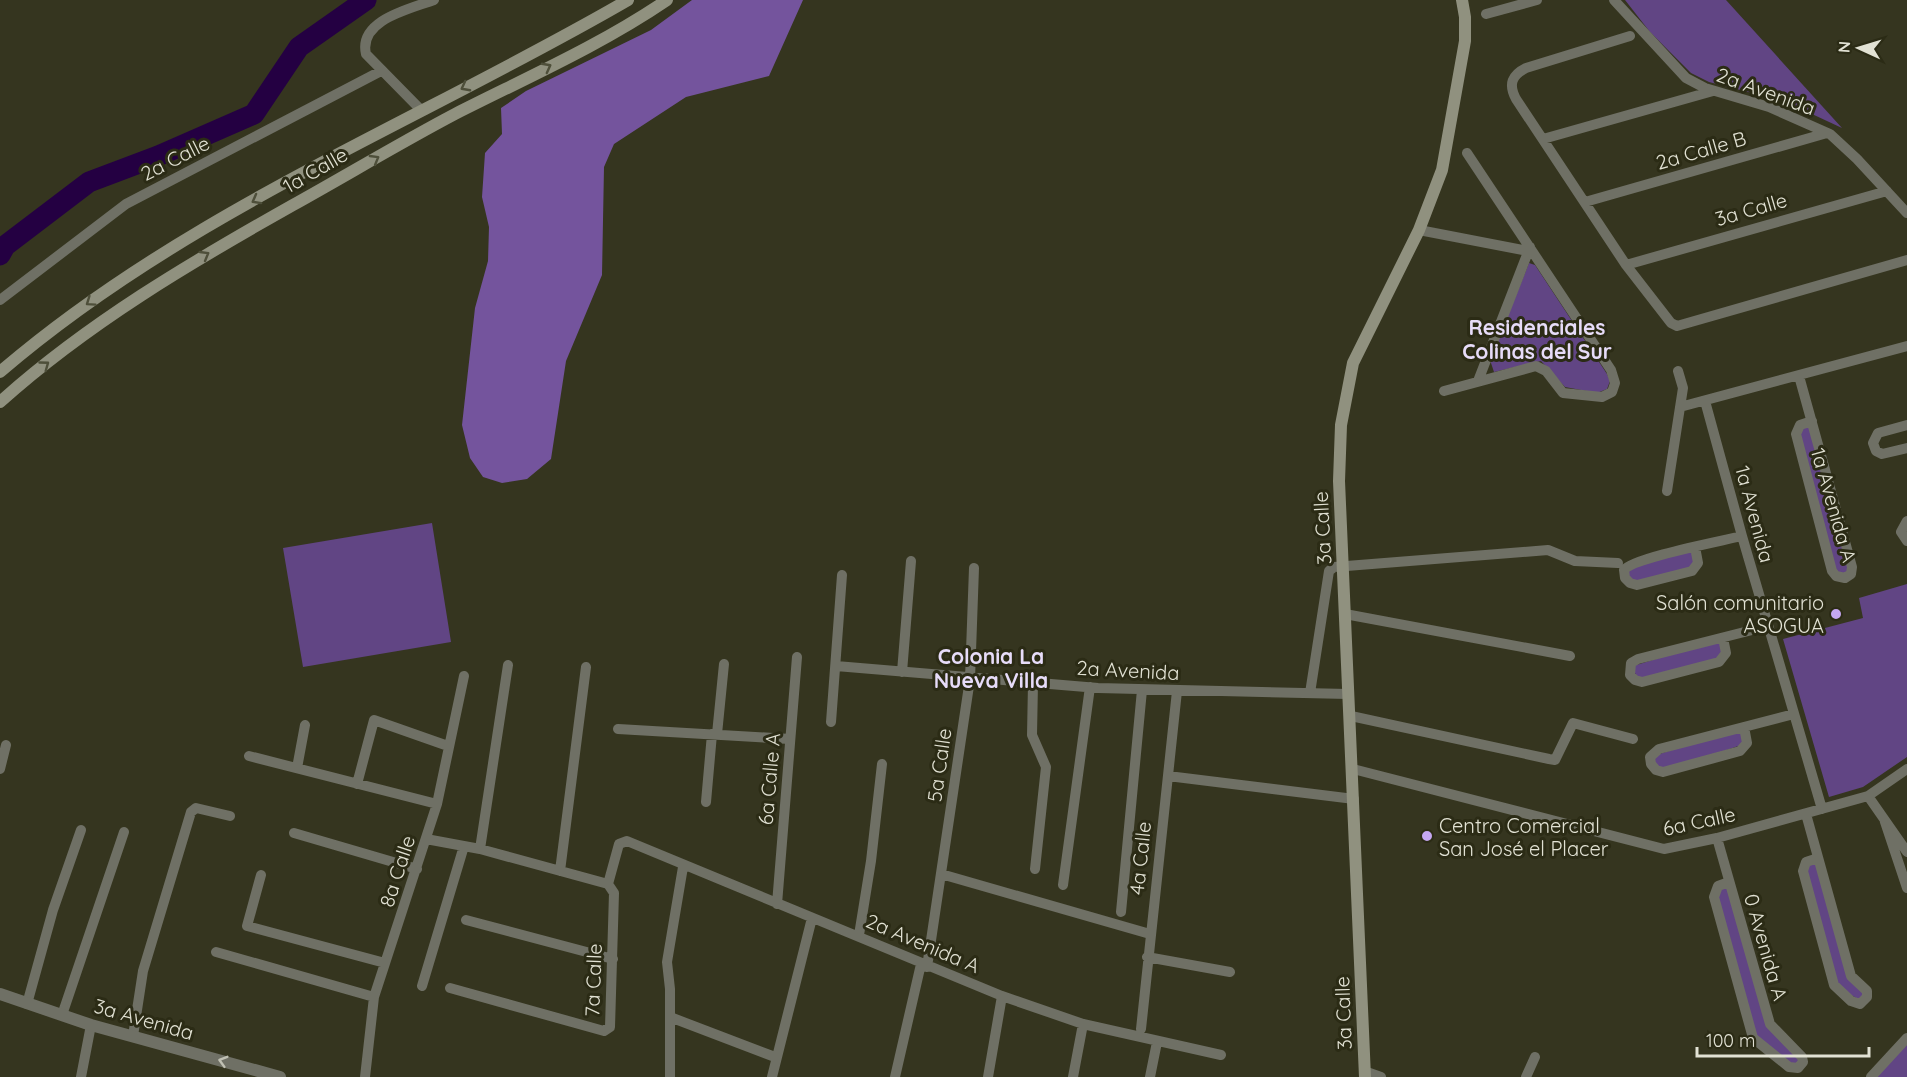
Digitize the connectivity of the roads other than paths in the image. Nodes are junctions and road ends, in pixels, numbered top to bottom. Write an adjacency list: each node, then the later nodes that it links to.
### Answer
1 (434, 0): 9 (street)
2 (627, 0): 13 (main road, 1a Calle, one-way to 13)
3 (667, 0): 34 (main road, 1a Calle, one-way to 3)
4 (1462, 0): 20 (main road, 3a Calle)
5 (1537, 0): 7 (street)
6 (1614, 0): 10 (street, 2a Avenida)
7 (1486, 14)
8 (1630, 36): 15 (street)
9 (381, 71): 13 (street); 24 (street, 2a Calle)
10 (1680, 74): 11 (street, 2a Avenida); 12 (street)
11 (1713, 91): 12 (street); 14 (street, 2a Avenida)
12 (1671, 103): 15 (street)
13 (422, 110): 28 (main road, 1a Calle, one-way to 28)
14 (1827, 133): 17 (street, 2a Avenida); 18 (street, 2a Calle B)
15 (1543, 139): 18 (street)
16 (1467, 153): 21 (street)
17 (1887, 191): 19 (street, 2a Avenida); 23 (street, 3a Calle)
18 (1585, 202): 23 (street)
19 (1907, 213)
20 (1419, 230): 21 (street); 46 (main road, 3a Calle)
21 (1529, 249): 26 (street); 29 (street)
22 (1907, 260): 23 (street)
23 (1626, 265)
24 (0, 300)
25 (1907, 346): 30 (street)
26 (1489, 355): 29 (street); 31 (street)
27 (1678, 371): 35 (street)
28 (0, 372)
29 (1498, 376): 31 (street)
30 (1799, 376): 33 (street); 36 (street, 1a Avenida A)
31 (1478, 381): 32 (street)
32 (1444, 391)
33 (1705, 401): 35 (street); 41 (street, 1a Avenida)
34 (0, 402)
35 (1680, 407): 39 (street)
36 (1812, 421): 36 (street, 1a Avenida A)
37 (1907, 424): 38 (street)
38 (1907, 448)
39 (1667, 491)
40 (1907, 521): 42 (street)
41 (1742, 536): 43 (street); 50 (street, 1a Avenida)
42 (1907, 541)
43 (1695, 547): 43 (street)
44 (910, 561): 58 (street)
45 (1618, 563): 46 (street)
46 (1343, 566): 49 (main road, 3a Calle); 65 (street)
47 (974, 568): 60 (street, 5a Calle)
48 (842, 575): 56 (street)
49 (1346, 614): 52 (street); 66 (main road, 3a Calle)
50 (1768, 626): 51 (street); 67 (street, 1a Avenida)
51 (1723, 638): 51 (street)
52 (1570, 656)
53 (797, 657): 74 (street, 6a Calle A)
54 (724, 664): 73 (street)
55 (508, 665): 101 (street)
56 (836, 666): 58 (street, 2a Avenida); 69 (street)
57 (586, 667): 107 (street)
58 (902, 672): 60 (street, 2a Avenida)
59 (464, 676): 77 (street, 8a Calle)
60 (970, 679): 61 (street, 2a Avenida); 108 (street, 5a Calle)
61 (1033, 683): 62 (street, 2a Avenida); 106 (street)
62 (1090, 687): 63 (street, 2a Avenida); 112 (street)
63 (1142, 690): 64 (street, 2a Avenida); 115 (street)
64 (1177, 690): 65 (street, 2a Avenida); 84 (street, 4a Calle)
65 (1310, 693): 66 (street, 2a Avenida)
66 (1348, 694): 68 (main road, 3a Calle)
67 (1794, 714): 71 (street); 90 (street, 1a Avenida)
68 (1351, 716): 75 (street); 82 (main road, 3a Calle)
69 (831, 722)
70 (306, 725): 80 (street)
71 (1744, 727): 71 (street)
72 (618, 729): 73 (street)
73 (715, 734): 74 (street); 88 (street)
74 (790, 739): 114 (street, 6a Calle A)
75 (1633, 739)
76 (6, 745): 81 (street)
77 (448, 746): 85 (street); 89 (street, 8a Calle)
78 (249, 756): 80 (street)
79 (882, 764): 119 (street)
80 (297, 768): 85 (street)
81 (0, 769)
82 (1353, 769): 87 (main road, 3a Calle); 97 (street, 6a Calle)
83 (1907, 769): 86 (street, 6a Calle)
84 (1168, 776): 87 (street); 118 (street, 4a Calle)
85 (357, 784): 89 (street)
86 (1868, 796): 90 (street, 6a Calle); 93 (street)
87 (1354, 799): 143 (main road, 3a Calle)
88 (706, 802)
89 (437, 804): 98 (street, 8a Calle)
90 (1822, 809): 91 (street, 6a Calle)
91 (1806, 814): 97 (street, 6a Calle); 103 (street)
92 (230, 816): 137 (street)
93 (1884, 819): 102 (street); 113 (street)
94 (81, 830): 131 (street)
95 (124, 832): 132 (street)
96 (294, 833): 105 (street)
97 (1716, 838): 110 (street, 0 Avenida A)
98 (426, 839): 100 (street); 105 (street, 8a Calle)
99 (619, 844): 104 (street, 2a Avenida A); 111 (street, 7a Calle)
100 (464, 846): 101 (street); 126 (street)
101 (480, 849): 107 (street)
102 (1907, 852)
103 (1818, 858): 103 (street)
104 (683, 867): 114 (street, 2a Avenida A); 133 (street)
105 (417, 869): 123 (street, 8a Calle)
106 (1035, 869)
107 (560, 871): 111 (street)
108 (941, 874): 118 (street); 124 (street, 5a Calle)
109 (261, 875): 123 (street)
110 (1729, 882): 110 (street, 0 Avenida A)
111 (608, 884): 122 (street, 7a Calle)
112 (1063, 885)
113 (1907, 888)
114 (777, 904): 116 (street, 2a Avenida A)
115 (1121, 912)
116 (812, 918): 119 (street, 2a Avenida A); 141 (street)
117 (466, 920): 122 (street)
118 (1150, 934): 121 (street, 4a Calle)
119 (859, 935): 124 (street, 2a Avenida A)
120 (216, 952): 130 (street)
121 (1147, 957): 125 (street); 136 (street, 4a Calle)
122 (613, 959): 127 (street, 7a Calle)
123 (386, 963): 130 (street, 8a Calle)
124 (924, 965): 129 (street, 2a Avenida A); 149 (street, 5a Calle)
125 (1230, 972)
126 (422, 986)
127 (450, 987)
128 (0, 994): 131 (street, 3a Avenida)
129 (1002, 996): 134 (street, 2a Avenida A); 150 (street)
130 (374, 997): 146 (street, 8a Calle)
131 (27, 1004): 132 (street, 3a Avenida)
132 (62, 1015): 135 (street, 3a Avenida)
133 (670, 1017): 141 (street); 147 (street)
134 (1083, 1024): 139 (street, 2a Avenida A); 151 (street)
135 (91, 1025): 137 (street, 3a Avenida); 144 (street)
136 (1141, 1029)
137 (133, 1036): 145 (street, 3a Avenida, one-way to 137)
138 (1907, 1038): 155 (street)
139 (1157, 1042): 140 (street, 2a Avenida A); 152 (street)
140 (1221, 1055)
141 (775, 1057): 148 (street)
142 (1535, 1057): 154 (street)
143 (1364, 1074): 153 (street)
144 (81, 1077)
145 (280, 1077)
146 (365, 1077)
147 (670, 1077)
148 (772, 1077)
149 (895, 1077)
150 (988, 1077)
151 (1073, 1077)
152 (1150, 1077)
153 (1381, 1077)
154 (1526, 1077)
155 (1871, 1077)

